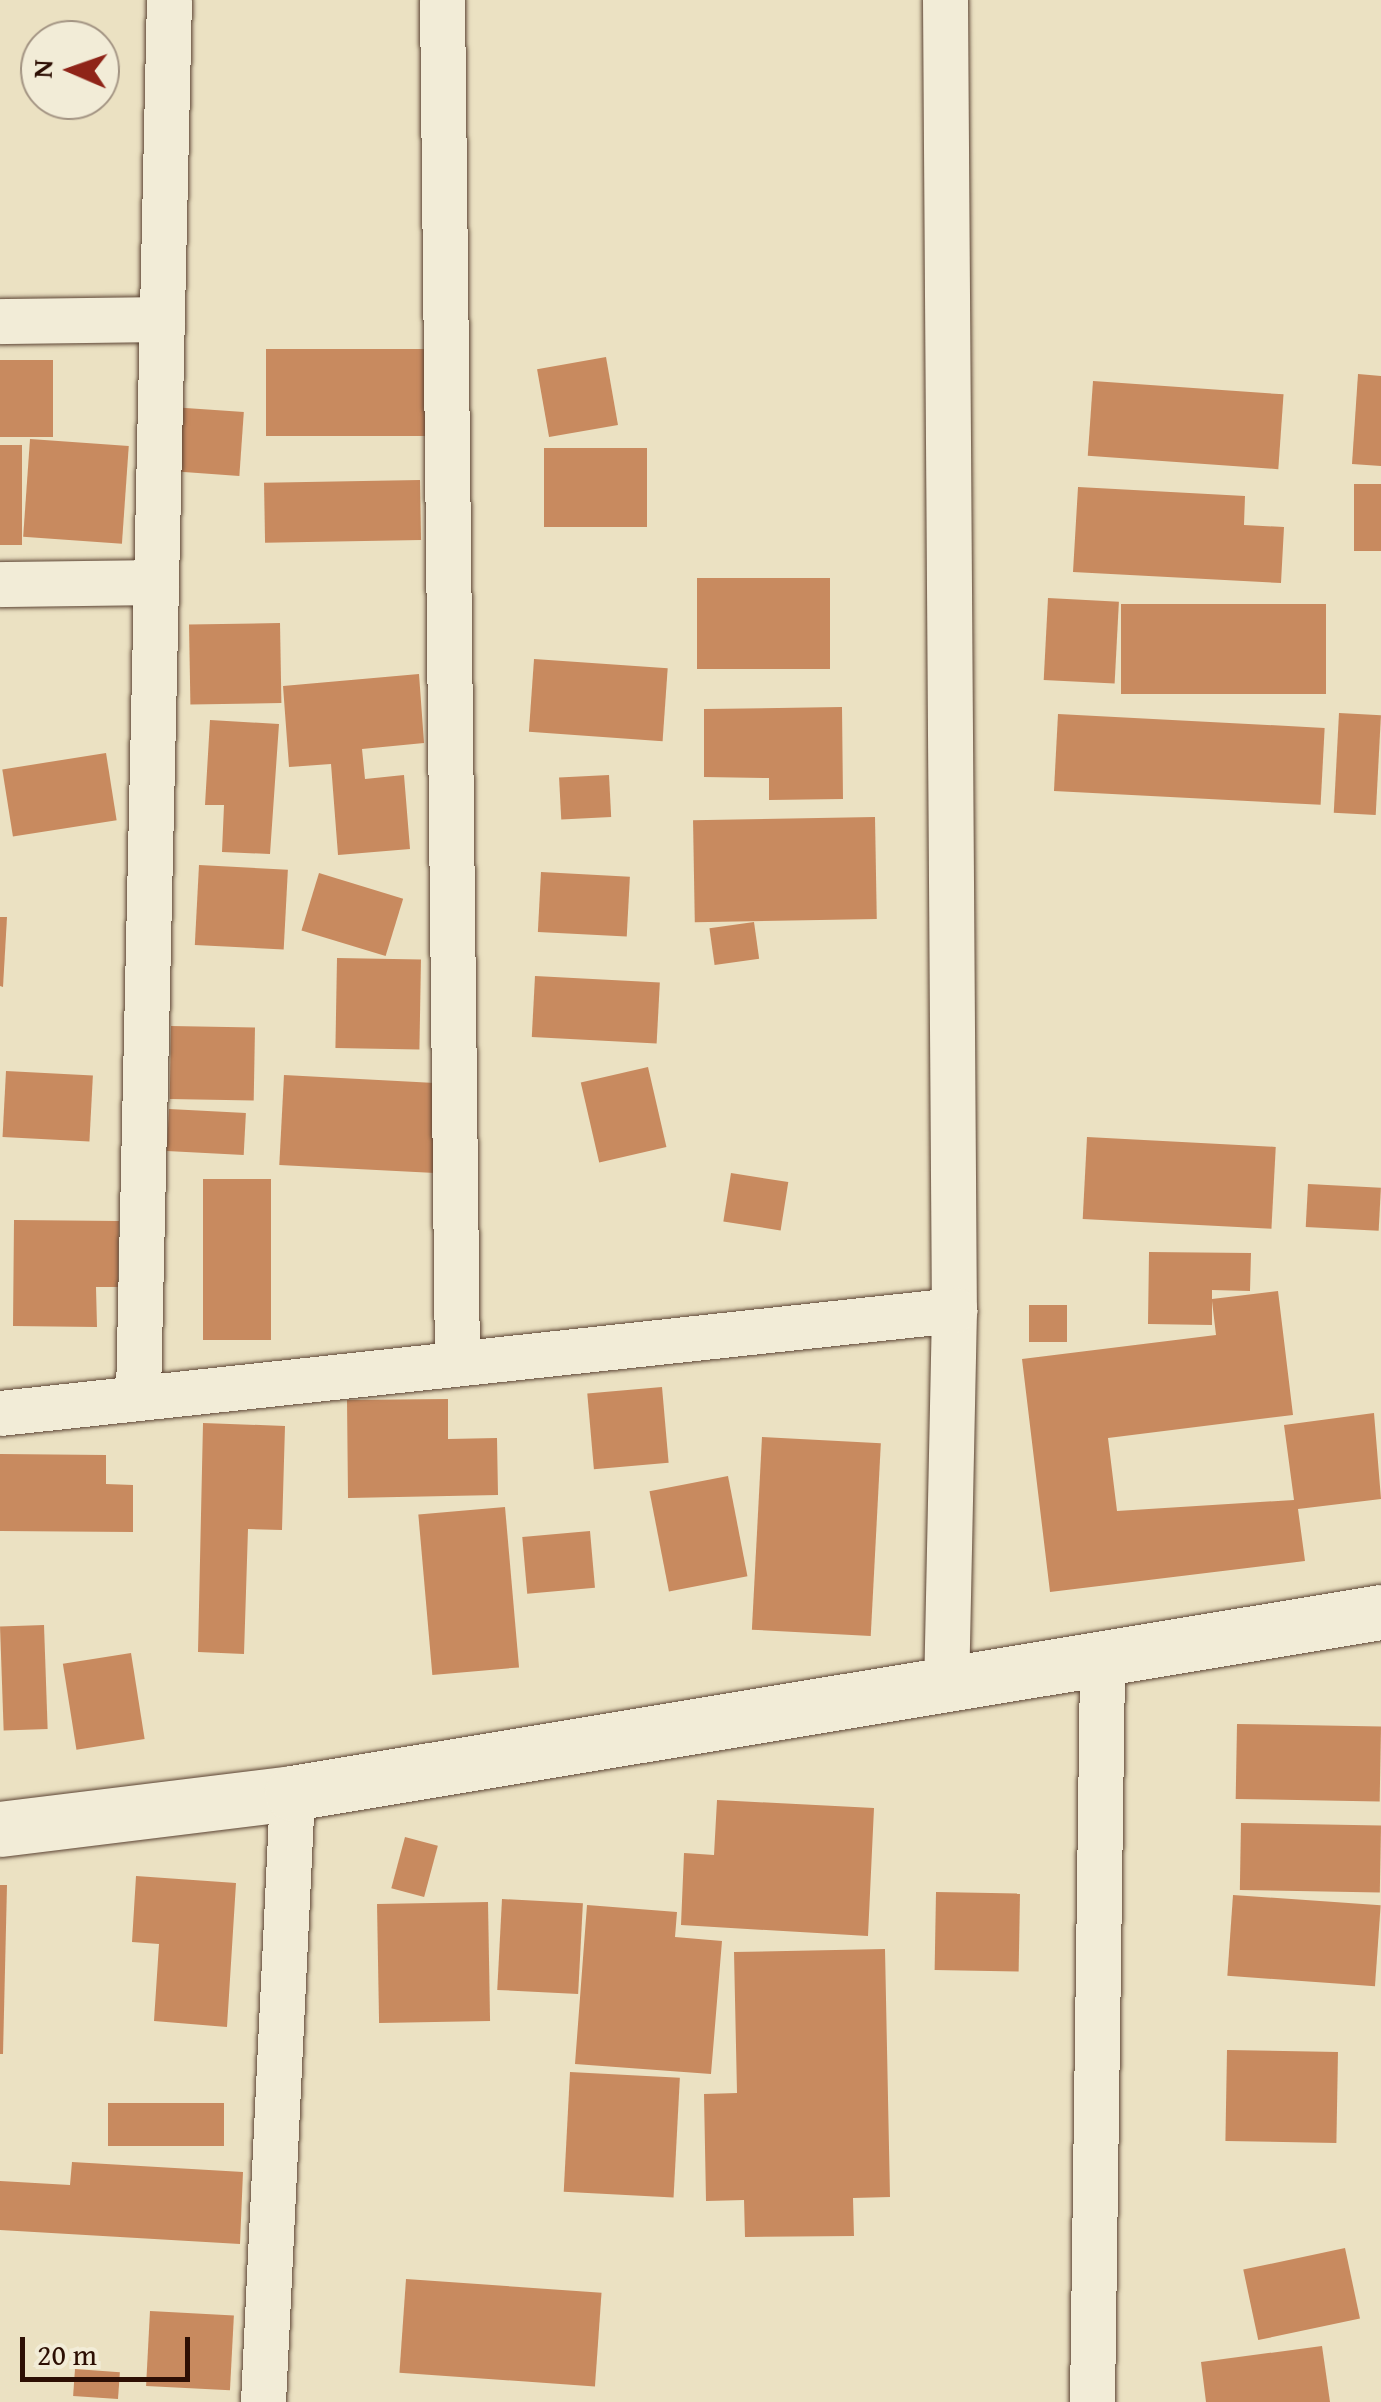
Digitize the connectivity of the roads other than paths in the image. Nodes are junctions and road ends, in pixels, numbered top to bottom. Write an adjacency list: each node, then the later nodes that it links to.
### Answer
1 (169, 0): 4 (street)
2 (442, 0): 9 (street)
3 (945, 0): 8 (street)
4 (162, 319): 5 (street); 6 (street)
5 (0, 321)
6 (156, 582): 7 (street); 10 (street)
7 (0, 584)
8 (954, 1310): 9 (street); 14 (street)
9 (458, 1363): 10 (street)
10 (138, 1395): 11 (street)
11 (0, 1413)
12 (1381, 1612): 13 (street)
13 (1102, 1664): 14 (street); 18 (street)
14 (946, 1687): 15 (street)
15 (292, 1792): 16 (street); 17 (street)
16 (0, 1830)
17 (263, 2402)
18 (1092, 2402)

